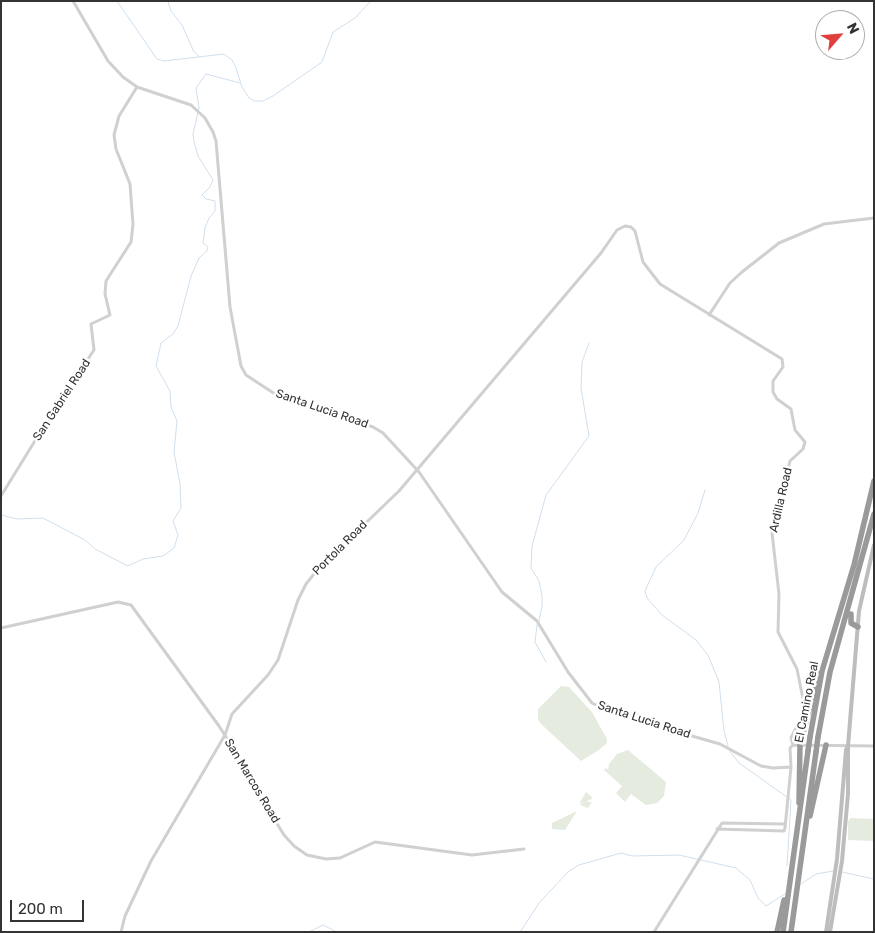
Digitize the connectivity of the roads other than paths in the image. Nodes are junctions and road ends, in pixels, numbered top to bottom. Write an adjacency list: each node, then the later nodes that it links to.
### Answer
1 (73, 1): 2 (street, Santa Lucia Road)
2 (137, 87): 6 (street, Santa Lucia Road); 8 (street, San Gabriel Road)
3 (874, 218): 5 (street)
4 (637, 234): 5 (street, Ardilla Road); 6 (street, Portola Road)
5 (709, 315): 17 (street, Ardilla Road)
6 (417, 470): 15 (street, Portola Road); 21 (street, Santa Lucia Road)
7 (874, 481): 14 (highway, El Camino Real)
8 (1, 496)
9 (874, 514): 11 (highway, El Camino Real)
10 (874, 545): 12 (main road)
11 (853, 594): 12 (highway); 25 (highway, El Camino Real, bridge)
12 (858, 627): 19 (main road)
13 (1, 628): 15 (street, San Marcos Road)
14 (827, 654): 16 (highway); 22 (highway, El Camino Real, bridge)
15 (225, 735): 26 (street, San Marcos Road); 28 (street, Portola Road)
16 (800, 744): 17 (street); 18 (street); 22 (highway)
17 (793, 745): 21 (street, Ardilla Road)
18 (826, 745): 19 (street); 25 (highway)
19 (848, 746): 20 (street); 33 (main road); 34 (main road)
20 (874, 746)
21 (791, 767): 23 (street, Ardilla Road)
22 (799, 820): 27 (highway, El Camino Real)
23 (784, 824): 24 (street); 24 (street)
24 (717, 829): 29 (street)
25 (803, 845): 32 (highway, El Camino Real)
26 (524, 849)
27 (788, 892): 30 (highway); 31 (highway, El Camino Real)
28 (121, 932)
29 (654, 932)
30 (777, 932)
31 (783, 932)
32 (792, 932)
33 (826, 932)
34 (830, 932)

